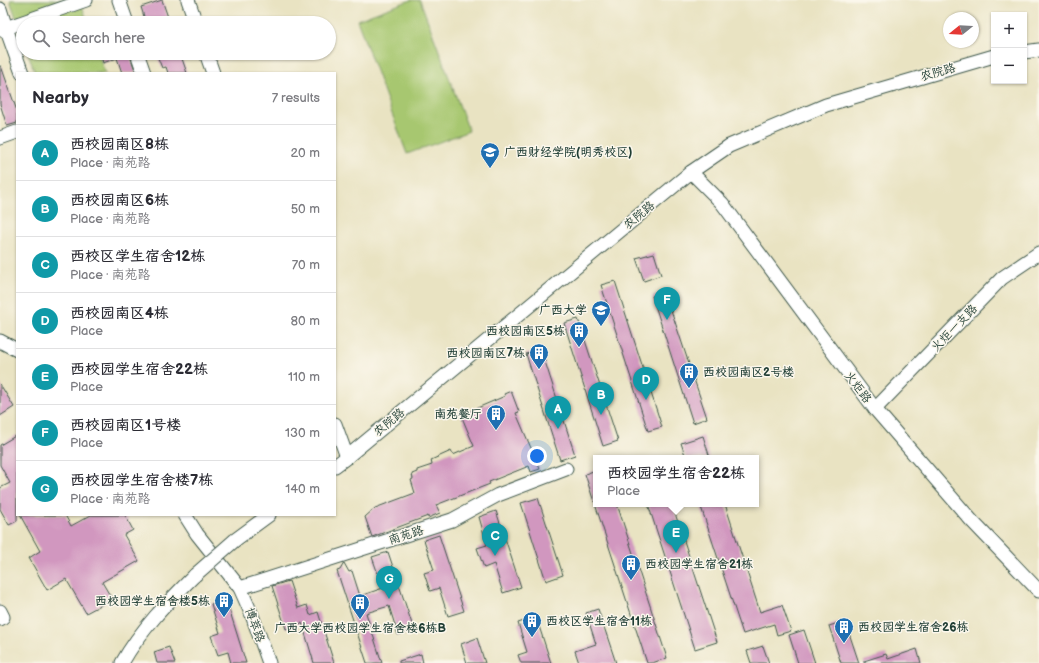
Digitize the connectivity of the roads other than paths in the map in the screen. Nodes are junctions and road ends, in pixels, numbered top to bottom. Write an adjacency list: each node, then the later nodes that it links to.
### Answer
1 (86, 0): 5 (street)
2 (119, 0): 6 (street)
3 (188, 0): 7 (street)
4 (0, 9): 9 (street)
5 (40, 16)
6 (125, 16)
7 (194, 16)
8 (16, 24): 9 (street)
9 (3, 29): 13 (street)
10 (1039, 50): 11 (street)
11 (1027, 52)
12 (991, 57): 22 (street, 农院路)
13 (16, 59)
14 (16, 60): 17 (street)
15 (139, 60): 18 (street)
16 (208, 60): 19 (street)
17 (22, 72)
18 (144, 72)
19 (213, 72)
20 (16, 132): 21 (street)
21 (0, 138)
22 (691, 172): 26 (street, 火炬路); 28 (street, 农院路)
23 (1039, 253): 26 (street, 火炬一支路)
24 (0, 341): 25 (street)
25 (16, 349)
26 (875, 409): 34 (street, 火炬路)
27 (336, 427): 28 (street)
28 (347, 457): 29 (street, 农院路)
29 (336, 465)
30 (566, 469): 33 (street, 南苑路)
31 (186, 516): 33 (street, 博萃路)
32 (268, 516): 37 (street, bridge)
33 (240, 588): 38 (street, 博萃路)
34 (1039, 591)
35 (0, 611): 36 (street)
36 (0, 619)
37 (122, 663)
38 (269, 663)

